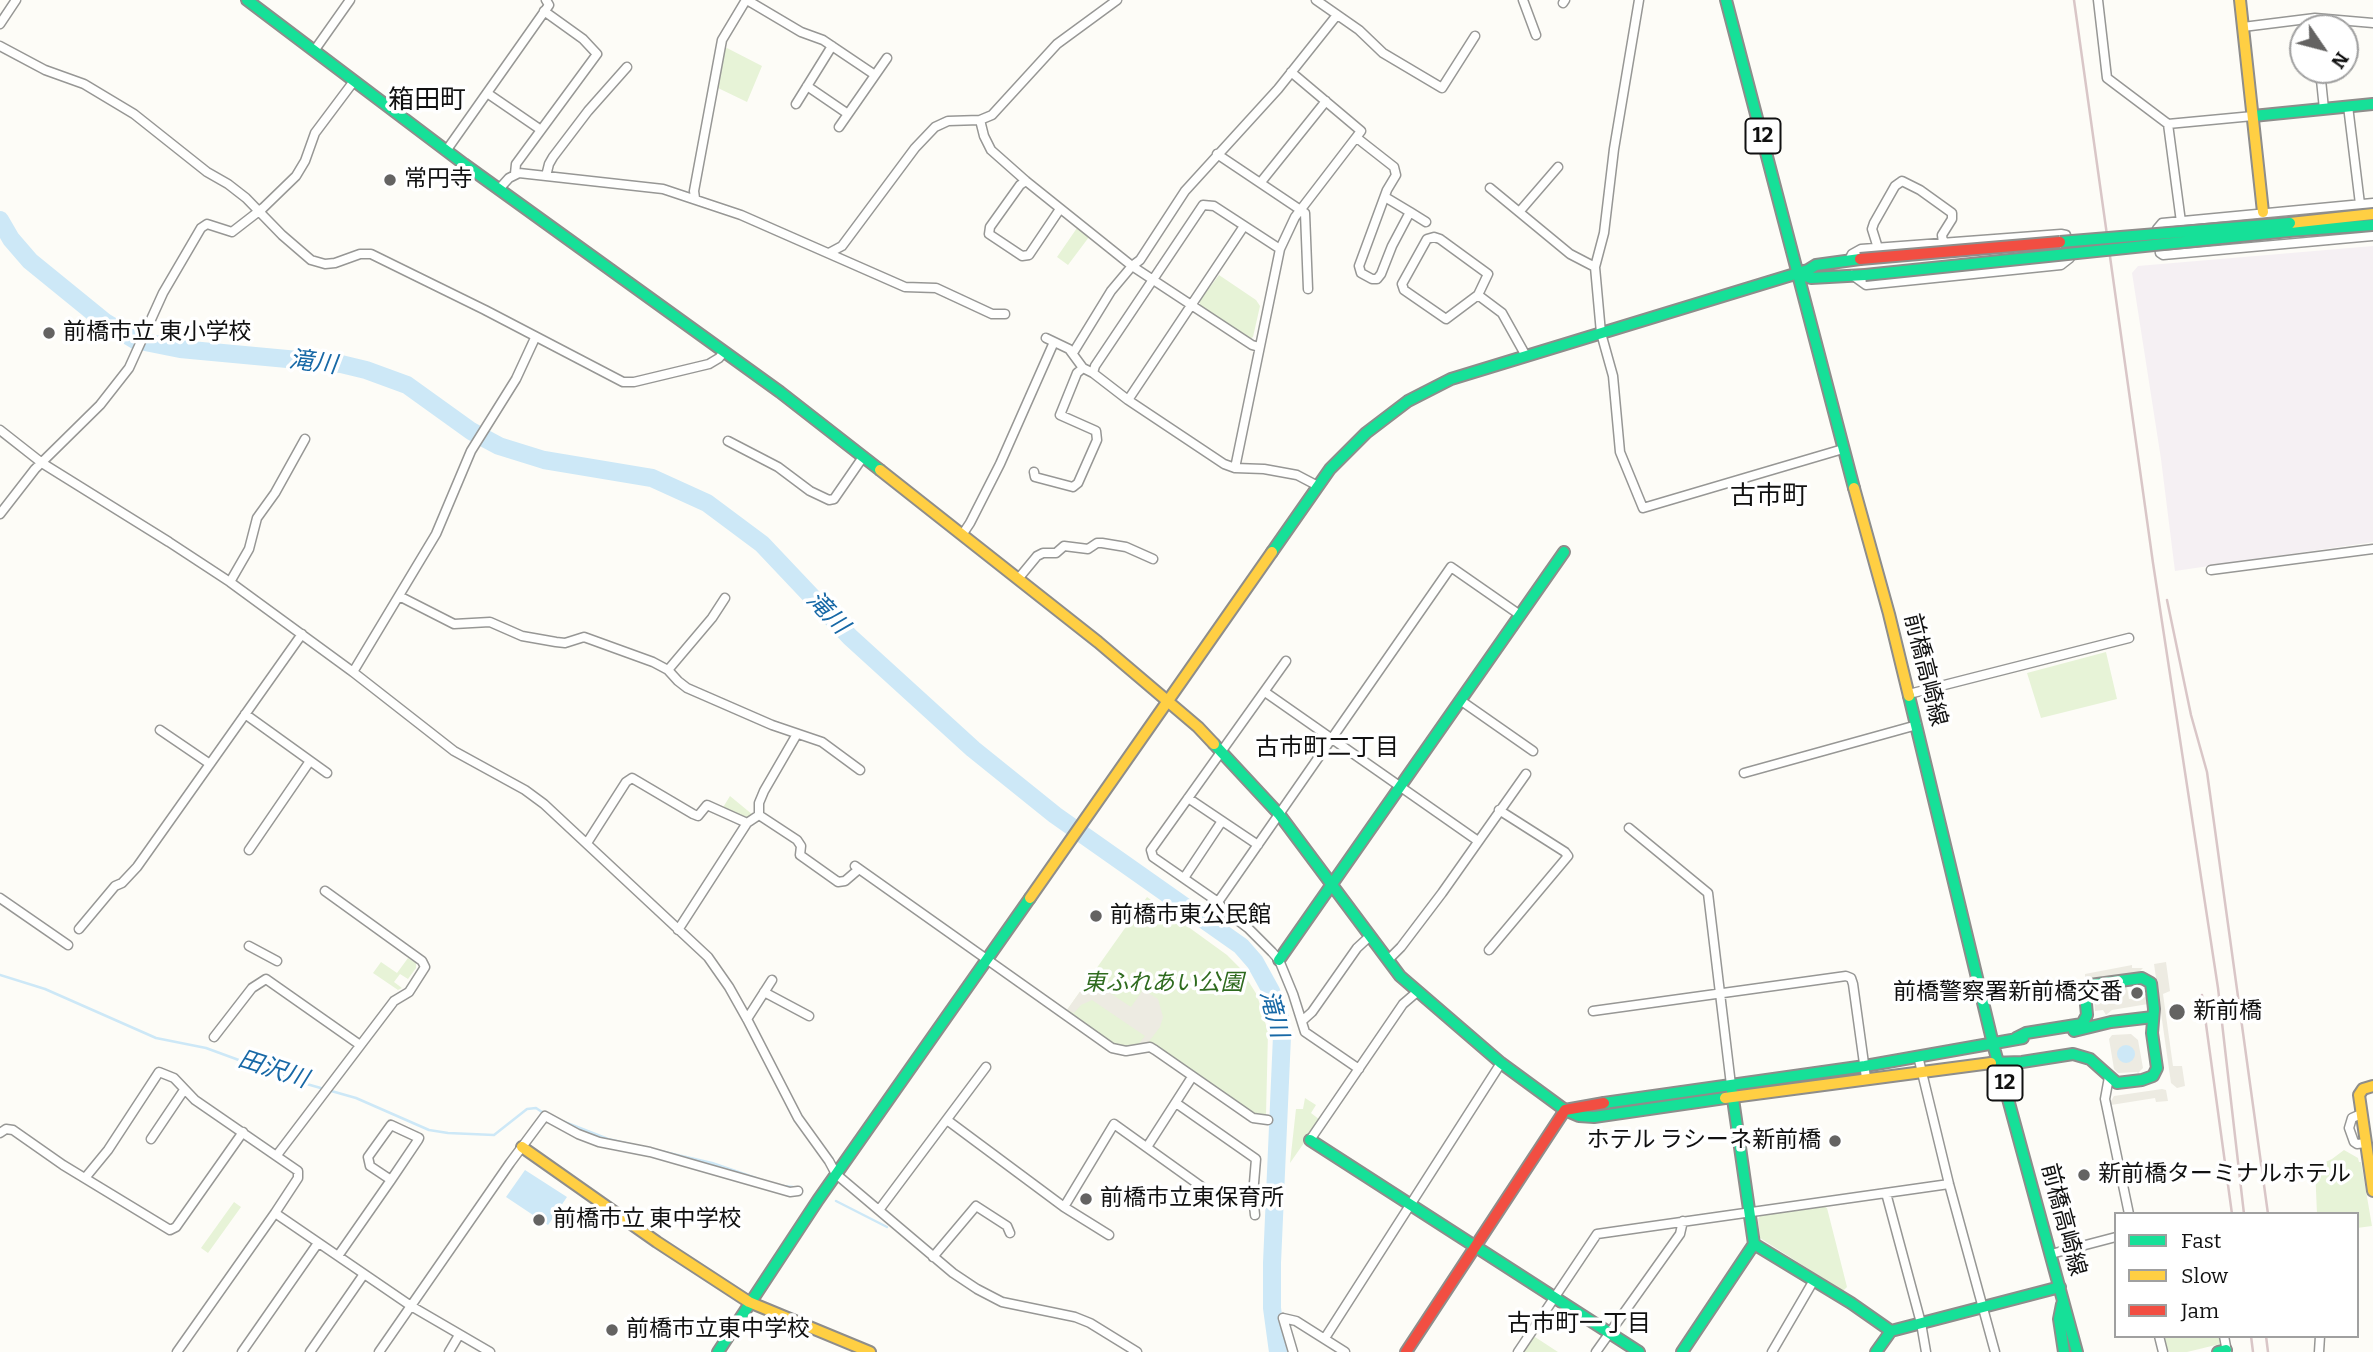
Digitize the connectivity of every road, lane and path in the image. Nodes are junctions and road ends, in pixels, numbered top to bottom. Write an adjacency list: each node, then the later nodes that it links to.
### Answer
1 (16, 0): 16 (street)
2 (247, 0): 22 (street)
3 (350, 0): 22 (street)
4 (546, 0): 13 (street)
5 (747, 0): 21 (street); 53 (street)
6 (1117, 0): 38 (street)
7 (1316, 0): 14 (street)
8 (1522, 0): 19 (street)
9 (1639, 0): 75 (street)
10 (1726, 0): 76 (street, 前橋高崎線 / 12)
11 (2098, 0): 39 (street)
12 (2240, 0): 17 (street)
13 (544, 11): 30 (street); 41 (street)
14 (1337, 15): 18 (street); 25 (street)
15 (2289, 21): 17 (street)
16 (0, 24)
17 (2244, 27): 37 (street)
18 (1475, 36)
19 (1536, 36)
20 (0, 46): 58 (street)
21 (832, 46): 26 (street); 29 (street)
22 (314, 51): 27 (street)
23 (887, 58): 26 (street)
24 (626, 67): 47 (street)
25 (1291, 72): 31 (street); 44 (street)
26 (875, 75): 36 (street)
27 (354, 81): 43 (street); 58 (street)
28 (2321, 84): 35 (street)
29 (807, 86): 32 (street); 36 (street)
30 (487, 93): 41 (street); 43 (street)
31 (1325, 101): 42 (street); 49 (street)
32 (796, 104)
33 (2373, 104): 34 (street)
34 (2348, 106): 35 (street); 55 (street)
35 (2324, 109): 37 (street)
36 (848, 114): 40 (street)
37 (2253, 116): 39 (street); 61 (street)
38 (980, 120): 48 (street); 72 (street)
39 (2168, 124): 64 (street)
40 (839, 127)
41 (541, 131): 46 (street)
42 (1357, 138): 52 (street); 57 (street)
43 (446, 151): 51 (street)
44 (1217, 154): 49 (street); 74 (street)
45 (1558, 167): 59 (street)
46 (515, 174): 47 (street); 51 (street)
47 (547, 176): 53 (street)
48 (1026, 181): 56 (street); 56 (street)
49 (1261, 182): 57 (street)
50 (1490, 188): 59 (street)
51 (499, 189): 86 (street)
52 (1385, 197): 60 (street); 60 (street)
53 (695, 198): 72 (street)
54 (2373, 203): 55 (street)
55 (2360, 204): 61 (street)
56 (1060, 209): 74 (street)
57 (1301, 209): 71 (street); 79 (street)
58 (257, 211): 84 (street); 97 (street)
59 (1520, 211): 75 (street)
60 (1410, 212): 63 (street)
61 (2263, 212): 64 (street)
62 (2373, 214): 67 (street)
63 (1426, 222)
64 (2181, 222): 68 (street)
65 (2373, 225): 67 (street)
66 (1244, 226): 71 (street); 78 (street); 81 (street)
67 (2289, 227): 73 (street, bridge); 77 (street, bridge)
68 (2373, 236)
69 (1943, 243): 70 (street); 70 (street); 77 (street)
70 (1878, 248): 73 (street)
71 (1280, 249): 85 (street)
72 (829, 253): 82 (street)
73 (1855, 259): 76 (street)
74 (1132, 266): 78 (street); 87 (street)
75 (1595, 267): 83 (street)
76 (1797, 273): 77 (street); 83 (street); 95 (street, 前橋高崎線 / 12)
77 (1852, 275)
78 (1153, 279): 81 (street); 90 (street)
79 (1308, 289)
80 (1478, 295): 80 (street); 88 (street)
81 (1191, 304): 85 (street); 91 (street)
82 (1005, 314)
83 (1601, 333): 88 (street); 95 (street)
84 (536, 338): 86 (street); 109 (street)
85 (1259, 347): 98 (street)
86 (724, 352): 96 (street)
87 (1073, 353): 89 (street); 102 (street)
88 (1526, 356): 100 (street)
89 (1083, 368): 90 (street); 99 (street)
90 (1093, 373): 91 (street)
91 (1128, 400): 98 (street)
92 (0, 430): 97 (street)
93 (305, 439): 108 (street)
94 (727, 441): 96 (street)
95 (1843, 449): 118 (street, 前橋高崎線 / 12)
96 (863, 457): 102 (street)
97 (42, 463): 101 (street); 108 (street)
98 (1235, 468): 100 (street)
99 (1034, 472)
100 (1318, 486): 120 (street)
101 (0, 514)
102 (962, 535): 107 (street)
103 (2373, 549): 106 (street)
104 (1564, 552): 111 (street)
105 (1153, 559): 107 (street)
106 (2211, 570)
107 (1018, 579): 120 (street)
108 (230, 583): 112 (street)
109 (399, 596): 115 (street); 116 (street)
110 (725, 598): 115 (street)
111 (1520, 615): 119 (street); 125 (street)
112 (302, 634): 116 (street); 121 (street)
113 (2129, 638): 118 (street)
114 (1286, 661): 117 (street)
115 (668, 670): 124 (street)
116 (354, 672): 143 (street)
117 (1265, 692): 125 (street); 126 (street)
118 (1909, 694): 122 (street, 前橋高崎線 / 12)
119 (1460, 700): 127 (street); 134 (street)
120 (1169, 702): 126 (street); 157 (street)
121 (245, 714): 128 (street); 129 (street)
122 (1917, 725): 132 (street); 172 (street, 前橋高崎線 / 12)
123 (160, 730): 129 (street)
124 (797, 734): 130 (street); 138 (street)
125 (1332, 739): 134 (street); 137 (street)
126 (1221, 750): 135 (street); 137 (street)
127 (1533, 751)
128 (310, 761): 131 (street); 145 (street)
129 (209, 764): 151 (street)
130 (860, 770)
131 (327, 773)
132 (1744, 773)
133 (1526, 774): 136 (street)
134 (1400, 787): 142 (street); 147 (street)
135 (1188, 798): 139 (street); 146 (street)
136 (1499, 810): 142 (street); 156 (street)
137 (1279, 814): 144 (street); 147 (street)
138 (759, 815): 140 (street); 157 (street)
139 (1222, 821): 144 (street); 146 (street)
140 (747, 823): 143 (street); 152 (street)
141 (1629, 828): 164 (street)
142 (1478, 841): 159 (street)
143 (587, 843): 152 (street)
144 (1258, 845): 150 (street)
145 (249, 850)
146 (1184, 878): 150 (street)
147 (1332, 882): 153 (street); 158 (street)
148 (325, 891): 173 (street)
149 (0, 898): 154 (street)
150 (1218, 902): 158 (street)
151 (79, 929)
152 (678, 930): 168 (street)
153 (1370, 936): 159 (street); 169 (street)
154 (68, 945)
155 (249, 946): 160 (street)
156 (1489, 950)
157 (987, 958): 181 (street); 199 (street)
158 (1279, 960): 169 (street)
159 (1388, 960): 163 (street)
160 (277, 961)
161 (772, 980): 162 (street)
162 (764, 992): 166 (street); 168 (street)
163 (1417, 992): 175 (street); 179 (street)
164 (1719, 994): 165 (street); 177 (street); 186 (street)
165 (1593, 1011)
166 (809, 1016)
167 (2153, 1017): 171 (street); 171 (street); 182 (street)
168 (747, 1019): 199 (street)
169 (1301, 1021): 179 (street)
170 (214, 1037): 173 (street)
171 (2016, 1038): 172 (street)
172 (1993, 1044): 174 (street); 176 (street, 前橋高崎線 / 12)
173 (360, 1045): 197 (street)
174 (1918, 1055): 177 (street); 180 (street)
175 (1501, 1063): 188 (street); 207 (street)
176 (2000, 1064): 180 (street); 182 (street); 221 (street, 前橋高崎線 / 12)
177 (1865, 1066): 183 (street); 186 (street)
178 (986, 1067): 189 (street)
179 (1359, 1069): 194 (street)
180 (1922, 1071): 183 (street); 202 (street)
181 (1192, 1077): 187 (street); 190 (street)
182 (2109, 1077): 211 (street)
183 (1866, 1079): 186 (street)
184 (2373, 1086): 198 (street)
185 (184, 1090): 191 (street); 193 (street); 200 (street)
186 (1732, 1091): 188 (street); 210 (street)
187 (1176, 1103): 196 (street); 213 (street)
188 (1565, 1110): 220 (street)
189 (947, 1120): 208 (street); 209 (street)
190 (1268, 1120)
191 (243, 1132): 197 (street); 200 (street)
192 (0, 1133): 200 (street)
193 (151, 1139)
194 (1310, 1140): 207 (street)
195 (522, 1147): 203 (street); 229 (street); 230 (street)
196 (1147, 1147): 206 (street); 208 (street)
197 (278, 1155): 212 (street)
198 (2371, 1167): 204 (street)
199 (836, 1174): 209 (street); 229 (street)
200 (85, 1178)
201 (391, 1180): 201 (street); 222 (street)
202 (1950, 1184): 205 (street); 231 (street)
203 (798, 1191)
204 (2373, 1191)
205 (1886, 1193): 210 (street); 232 (street)
206 (1201, 1195)
207 (1412, 1205): 220 (street); 236 (street)
208 (1064, 1207): 216 (street)
209 (878, 1210): 223 (street)
210 (1749, 1212): 214 (street); 219 (street)
211 (2129, 1212)
212 (275, 1213): 218 (street); 238 (street)
213 (1255, 1215)
214 (1683, 1222): 227 (street); 234 (street)
215 (1010, 1233): 223 (street)
216 (1109, 1235)
217 (2114, 1238): 221 (street)
218 (318, 1243): 222 (street); 239 (street)
219 (1754, 1244): 225 (street); 253 (street)
220 (1475, 1247): 227 (street); 249 (street)
221 (2051, 1254): 226 (street, 前橋高崎線 / 12)
222 (338, 1256): 224 (street)
223 (933, 1257): 246 (street)
224 (364, 1274): 230 (street); 240 (street)
225 (1814, 1280): 233 (street); 254 (street)
226 (2060, 1287): 228 (street, 前橋高崎線 / 12); 231 (street)
227 (1555, 1297): 234 (street); 250 (street)
228 (2063, 1300): 258 (street); 259 (street, 前橋高崎線 / 12)
229 (749, 1302): 244 (street); 245 (street)
230 (411, 1306): 235 (street); 241 (street)
231 (1983, 1307): 232 (street); 257 (street)
232 (1921, 1323): 233 (street); 256 (street)
233 (1891, 1331): 255 (street)
234 (1610, 1333): 251 (street); 252 (street)
235 (459, 1335): 242 (street); 243 (street)
236 (1325, 1338): 247 (street); 248 (street)
237 (2319, 1351): 260 (street)
238 (177, 1352)
239 (242, 1352)
240 (310, 1352)
241 (379, 1352)
242 (449, 1352)
243 (490, 1352)
244 (718, 1352)
245 (870, 1352)
246 (1138, 1352)
247 (1293, 1352)
248 (1345, 1352)
249 (1406, 1352)
250 (1517, 1352)
251 (1596, 1352)
252 (1639, 1352)
253 (1682, 1352)
254 (1772, 1352)
255 (1876, 1352)
256 (1926, 1352)
257 (1995, 1352)
258 (2064, 1352)
259 (2077, 1352)
260 (2330, 1352)

